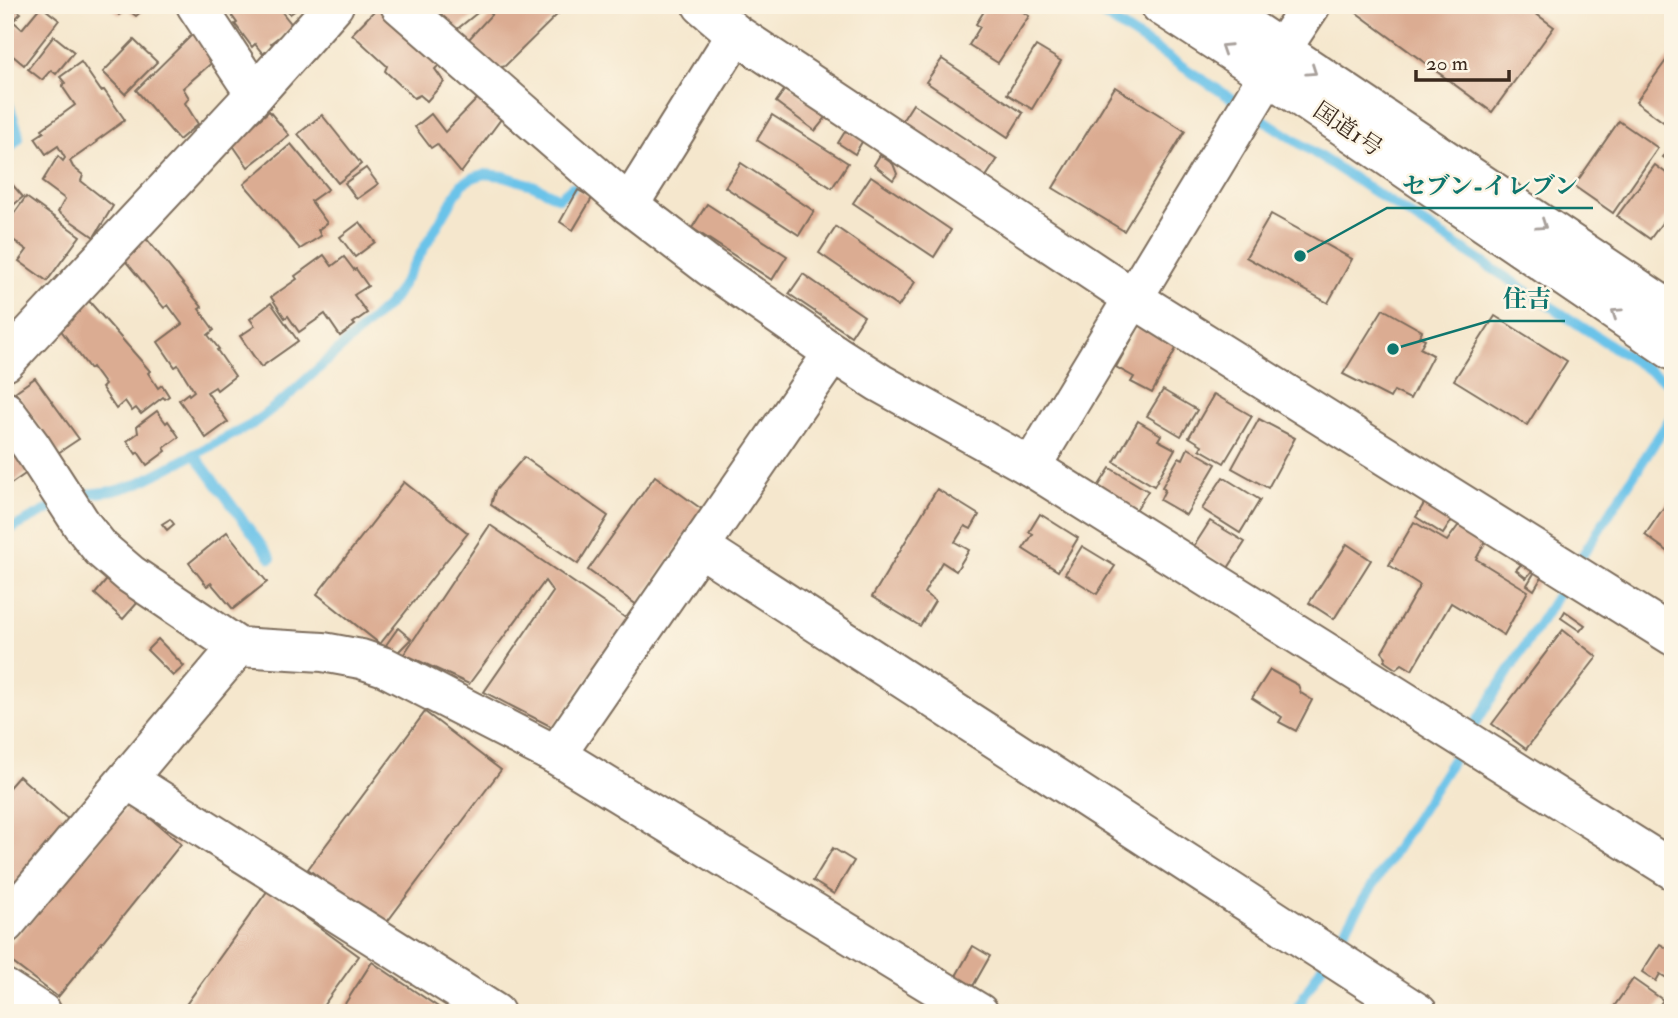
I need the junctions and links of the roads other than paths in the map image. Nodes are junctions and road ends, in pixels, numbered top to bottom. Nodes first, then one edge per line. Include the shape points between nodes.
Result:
1 (196, 5) edge
2 (334, 5) edge
3 (400, 5) edge
4 (702, 5) edge
5 (1160, 5) edge
6 (1215, 5) edge
7 (1311, 5) edge
8 (736, 34) junction
9 (1274, 62) junction
10 (255, 94) junction
11 (629, 205) junction
12 (1133, 298) junction
13 (1673, 312) edge
14 (1673, 351) edge
15 (832, 353) junction
16 (5, 362) edge
17 (5, 411) edge
18 (1031, 467) junction
19 (700, 547) junction
20 (1673, 636) edge
21 (238, 647) junction
22 (556, 755) junction
23 (128, 780) junction
24 (1673, 870) edge
25 (5, 924) edge
26 (5, 989) edge
27 (42, 1013) edge
28 (495, 1013) edge
29 (979, 1013) edge
30 (1418, 1013) edge

1 - 10 main road
2 - 10 main road
3 - 11 main road
4 - 8 main road
9 -> 5 main road, 国道1号
6 - 9 main road, 国道1号
7 - 9 main road
8 - 11 main road
8 - 12 main road
9 - 12 main road
9 -> 13 main road, 国道1号
14 -> 9 main road, 国道1号
10 - 16 main road
11 - 15 main road
12 - 18 main road
12 - 20 main road
15 - 18 main road
15 - 19 main road
17 - 21 main road via 101,549 130,575
18 - 24 main road
19 - 22 main road
19 - 30 main road
21 - 22 main road via 323,652 385,667
21 - 23 main road
22 - 29 main road
23 - 25 main road
23 - 28 main road
26 - 27 main road

